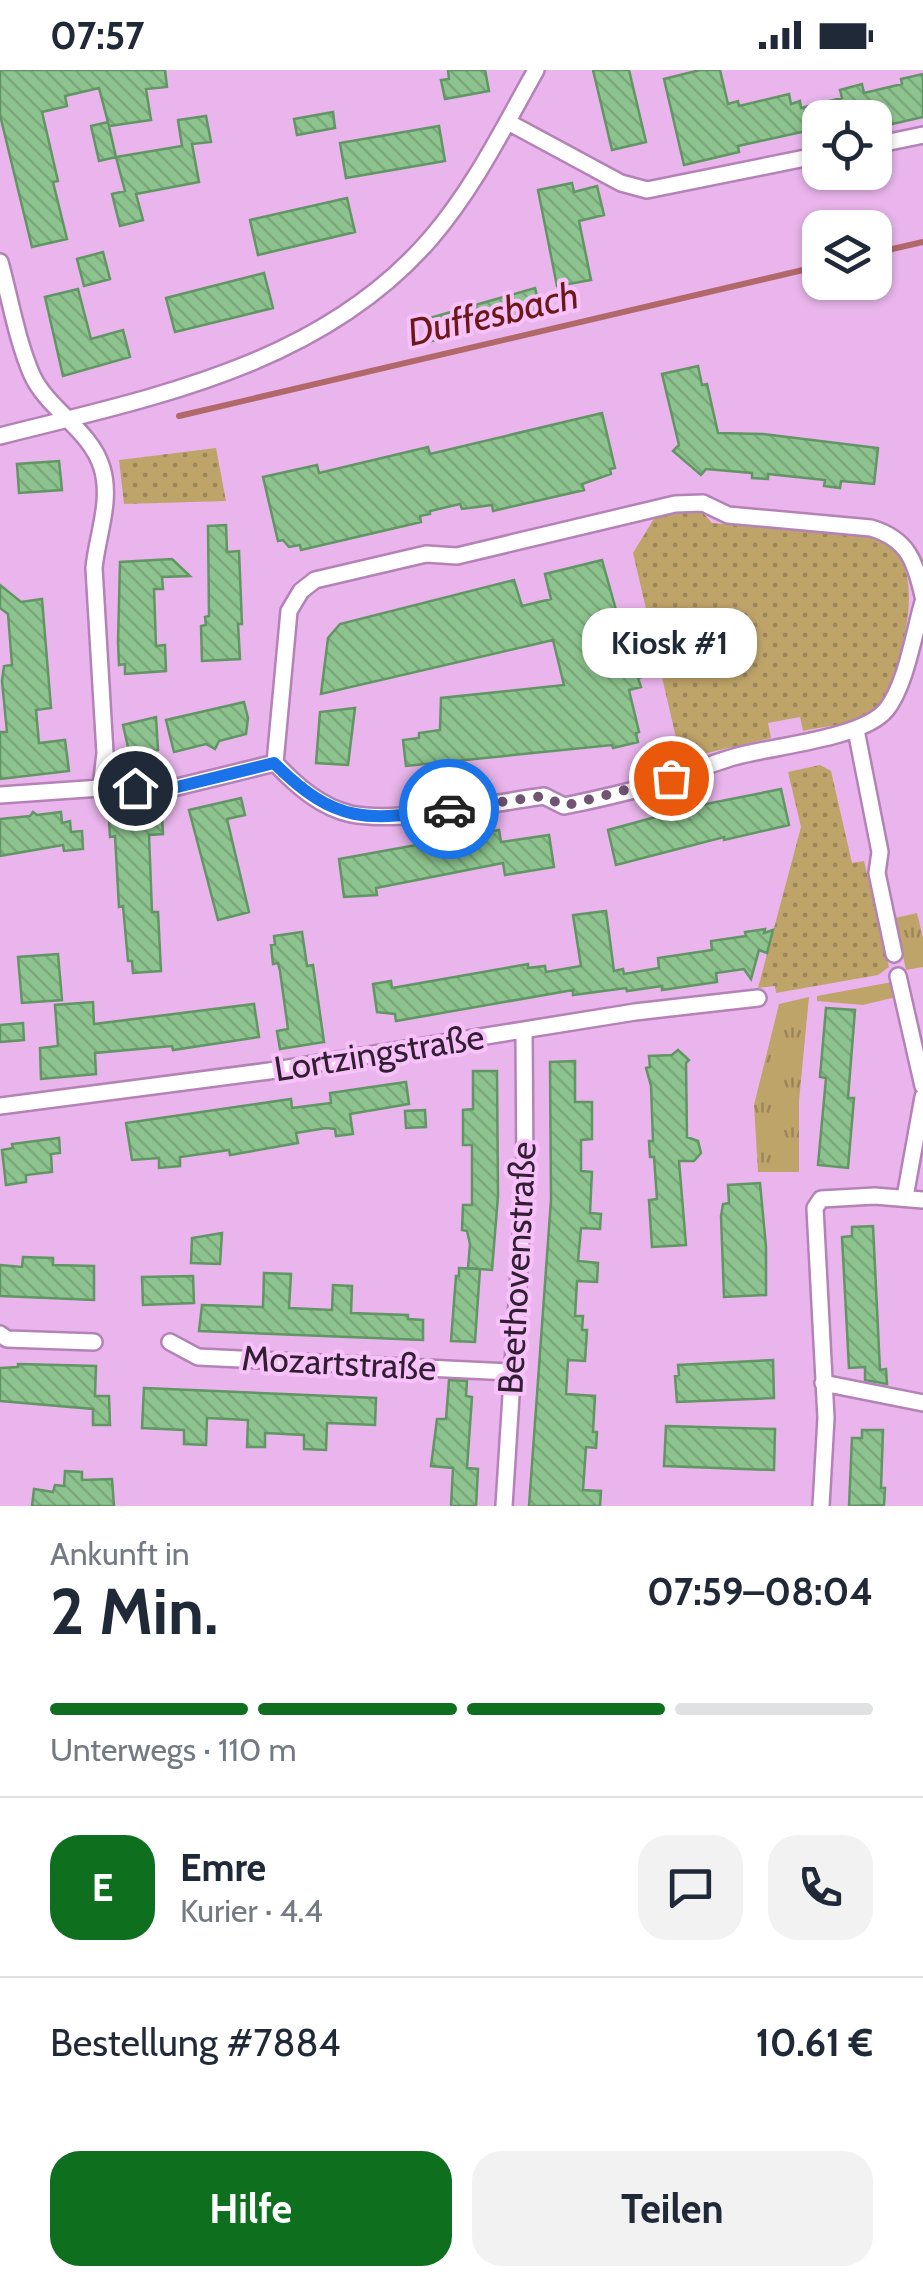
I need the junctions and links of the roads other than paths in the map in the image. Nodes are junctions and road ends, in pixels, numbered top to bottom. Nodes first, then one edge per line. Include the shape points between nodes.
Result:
1 (536, 70) edge
2 (508, 122) junction
3 (923, 135) edge
4 (892, 141) edge
5 (802, 160) edge
6 (0, 262) edge
7 (66, 418) junction
8 (0, 436) edge
9 (923, 599) edge
10 (856, 730) junction
11 (274, 763) junction
12 (100, 788) junction
13 (0, 795) edge
14 (894, 954) dead end
15 (898, 976) dead end
16 (758, 998) dead end
17 (524, 1030) junction
18 (923, 1086) edge
19 (923, 1098) edge
20 (0, 1106) edge
21 (905, 1197) junction
22 (923, 1200) edge
23 (0, 1334) edge
24 (94, 1342) dead end
25 (170, 1342) dead end
26 (512, 1372) junction
27 (823, 1384) junction
28 (923, 1402) edge
29 (504, 1506) edge
30 (821, 1506) edge

1 - 2 street
2 - 5 street via 620,183 647,190
2 - 7 street via 431,238 355,307 305,340 229,373
3 - 4 street
6 - 7 street via 32,375
7 - 8 street
7 - 12 street via 102,468 105,510 94,568
9 - 10 street via 897,692 875,721
9 - 11 street via 907,548 886,532 728,516 703,504 676,504 457,556 426,554 315,580 289,610
10 - 11 street via 564,806 544,796 385,818 348,814 304,793
10 - 14 street
11 - 12 street via 169,789
12 - 13 street
15 - 18 street
16 - 17 street, Lortzingstraße
17 - 20 street, Lortzingstraße
17 - 26 street, Beethovenstraße via 525,1176
19 - 21 street
21 - 22 street
21 - 27 street via 841,1197 814,1208
23 - 24 street
25 - 26 street, Mozartstraße via 198,1356
26 - 29 street, Beethovenstraße
27 - 28 street
27 - 30 street

